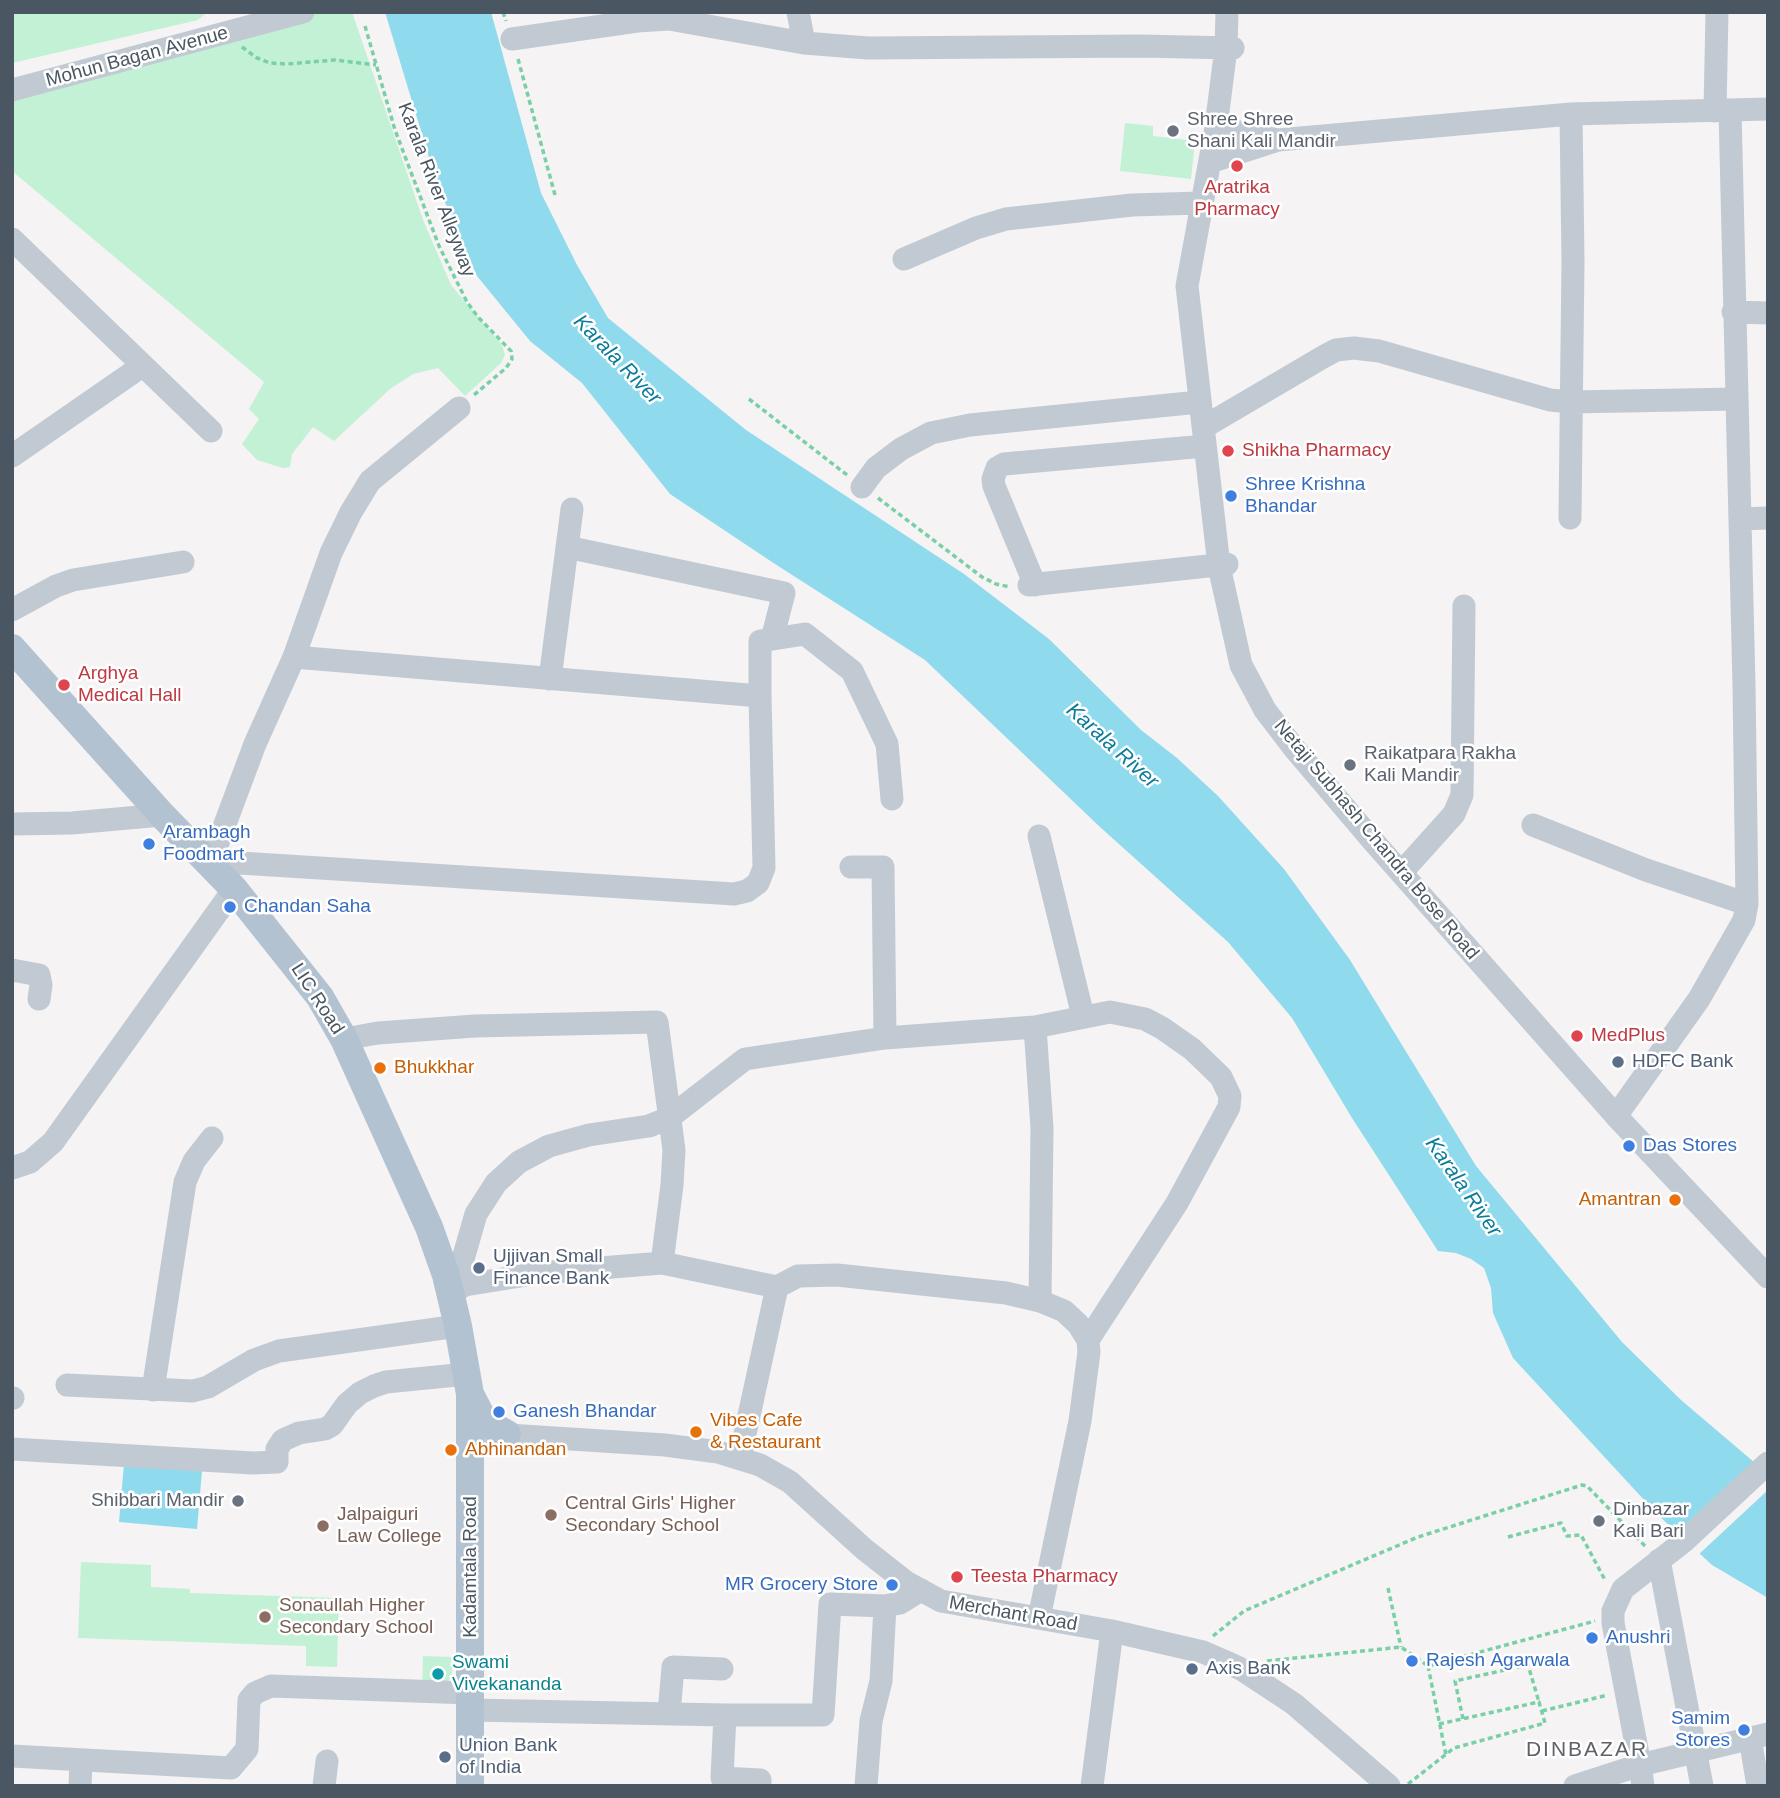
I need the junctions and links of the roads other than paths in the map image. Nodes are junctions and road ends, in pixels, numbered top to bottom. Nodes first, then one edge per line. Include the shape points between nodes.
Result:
1 (303, 12) edge
2 (798, 12) edge
3 (1227, 12) edge
4 (1234, 12) edge
5 (1717, 12) edge
6 (512, 39) road end
7 (804, 43) junction
8 (1230, 48) junction
9 (12, 90) edge
10 (1768, 109) edge
11 (1722, 111) junction
12 (1571, 114) junction
13 (1219, 127) junction
14 (1278, 140) junction
15 (1216, 160) junction
16 (1201, 203) junction
17 (12, 239) edge
18 (904, 259) dead end
19 (1733, 312) junction
20 (1768, 313) edge
21 (142, 366) junction
22 (1736, 399) junction
23 (1199, 402) junction
24 (1571, 402) junction
25 (459, 408) road end
26 (211, 431) dead end
27 (1207, 435) junction
28 (12, 456) edge
29 (862, 487) road end
30 (572, 509) dead end
31 (1570, 518) dead end
32 (1768, 518) edge
33 (1740, 519) junction
34 (567, 547) junction
35 (183, 562) dead end
36 (1223, 565) junction
37 (1464, 606) dead end
38 (12, 610) edge
39 (772, 639) junction
40 (12, 648) edge
41 (294, 657) junction
42 (550, 679) junction
43 (760, 696) junction
44 (892, 799) dead end
45 (162, 815) junction
46 (12, 824) edge
47 (1533, 825) dead end
48 (1039, 836) dead end
49 (851, 867) dead end
50 (214, 869) junction
51 (1405, 869) junction
52 (234, 889) junction
53 (1747, 904) junction
54 (12, 970) edge
55 (39, 999) dead end
56 (1083, 1016) junction
57 (1035, 1027) junction
58 (885, 1038) junction
59 (344, 1039) junction
60 (1620, 1112) junction
61 (668, 1118) junction
62 (212, 1139) dead end
63 (12, 1168) edge
64 (1768, 1261) edge
65 (662, 1263) junction
66 (1768, 1277) edge
67 (778, 1286) junction
68 (458, 1289) junction
69 (1040, 1301) junction
70 (458, 1326) junction
71 (1088, 1340) junction
72 (469, 1384) junction
73 (67, 1385) dead end
74 (153, 1390) junction
75 (472, 1433) junction
76 (507, 1434) junction
77 (12, 1449) edge
78 (740, 1457) junction
79 (1768, 1463) edge
80 (1659, 1560) junction
81 (921, 1590) junction
82 (885, 1606) junction
83 (1039, 1618) junction
84 (1112, 1631) junction
85 (722, 1669) dead end
86 (471, 1702) junction
87 (669, 1714) junction
88 (725, 1716) junction
89 (1759, 1736) edge
90 (1696, 1751) junction
91 (12, 1756) edge
92 (81, 1761) junction
93 (327, 1761) dead end
94 (1642, 1775) edge
95 (80, 1786) edge
96 (324, 1786) edge
97 (470, 1786) edge
98 (760, 1786) edge
99 (866, 1786) edge
100 (1092, 1786) edge
101 (1389, 1786) edge
102 (1575, 1786) edge
103 (1702, 1786) edge
104 (1758, 1786) edge

1 - 9 street, Mohun Bagan Avenue
2 - 7 street
3 - 8 street, Netaji Subhash Chandra Bose Road
4 - 8 street, Netaji Subhash Chandra Bose Road
5 - 11 street
6 - 7 street via 668,19
7 - 8 street via 868,48
8 - 13 street, Netaji Subhash Chandra Bose Road
10 - 11 street
11 - 12 street
11 - 19 street
12 - 14 street
12 - 24 street
13 - 14 street
13 - 15 street, Netaji Subhash Chandra Bose Road
13 - 16 street, Netaji Subhash Chandra Bose Road
14 - 15 street
15 - 27 street, Netaji Subhash Chandra Bose Road via 1193,287
16 - 18 street via 1132,205 1006,219
16 - 23 street, Netaji Subhash Chandra Bose Road via 1187,286
17 - 21 street
19 - 20 street
19 - 22 street
21 - 26 street
21 - 28 street
22 - 24 street
22 - 33 street
23 - 27 street, Netaji Subhash Chandra Bose Road
23 - 29 street via 931,433 876,468
24 - 27 street via 1528,395 1379,351 1354,348 1323,357
24 - 31 street
25 - 41 street via 370,481 331,554
27 - 36 street, Netaji Subhash Chandra Bose Road
27 - 36 street via 1004,464 993,479 1032,585
30 - 34 street
32 - 33 street
33 - 53 street
34 - 39 street via 784,593
34 - 42 street
35 - 38 street via 73,580
36 - 51 street, Netaji Subhash Chandra Bose Road via 1241,665 1265,710
37 - 51 street via 1462,795 1454,814
39 - 43 street via 760,641
39 - 44 street via 805,634 852,671 887,744
40 - 45 main road, LIC Road
41 - 42 street
41 - 50 street via 255,744 216,848
42 - 43 street
43 - 50 street via 764,868 758,883 741,893 240,863
45 - 46 street
45 - 50 main road, LIC Road
47 - 53 street
48 - 56 street
49 - 58 street via 883,867
50 - 52 main road, LIC Road
51 - 60 street, Netaji Subhash Chandra Bose Road
52 - 59 main road, LIC Road via 320,997
52 - 63 street via 53,1142 30,1161
53 - 60 street via 1744,920 1699,999
54 - 55 street via 39,975
56 - 57 street
56 - 71 street via 1110,1012 1146,1019 1192,1049 1221,1077 1230,1096 1229,1107 1177,1203
57 - 58 street
57 - 69 street via 1042,1128
58 - 61 street via 745,1059
59 - 61 street via 475,1026 657,1022
59 - 68 main road, LIC Road
60 - 64 street, Netaji Subhash Chandra Bose Road
60 - 66 street, Netaji Subhash Chandra Bose Road
61 - 65 street via 674,1161
61 - 68 street via 549,1146 519,1162 475,1214
62 - 74 street via 194,1161 186,1182
65 - 67 street
65 - 68 street via 539,1272
67 - 69 street via 798,1276 837,1275 1006,1293
67 - 78 street
68 - 70 main road, LIC Road
69 - 71 street via 1064,1311
70 - 72 main road, LIC Road
70 - 74 street via 279,1351 208,1387
71 - 83 street via 1080,1421
72 - 75 main road, LIC Road
72 - 76 main road via 484,1421
72 - 77 street via 386,1382 374,1386 347,1404 332,1425 283,1440 276,1462
73 - 74 street
75 - 76 street, Merchant Road
75 - 86 main road, Kadamtala Road
76 - 78 street, Merchant Road via 665,1445
78 - 81 street, Merchant Road via 790,1482 864,1549
79 - 80 street
80 - 90 street
80 - 94 street via 1623,1589 1615,1608
81 - 82 street
81 - 83 street, Merchant Road via 953,1605
82 - 88 street via 830,1604 823,1715
82 - 99 street via 881,1681 871,1721
83 - 84 street, Merchant Road
84 - 100 street
84 - 101 street, Merchant Road via 1203,1652 1241,1669 1294,1704
85 - 87 street via 673,1667
86 - 87 street
86 - 92 street via 271,1686 249,1700 247,1749 231,1768
86 - 97 main road, Kadamtala Road
87 - 88 street
88 - 98 street via 722,1778 760,1780
89 - 90 street
89 - 104 street
90 - 94 street
90 - 103 street
91 - 92 street
92 - 95 street
93 - 96 street
94 - 102 street

